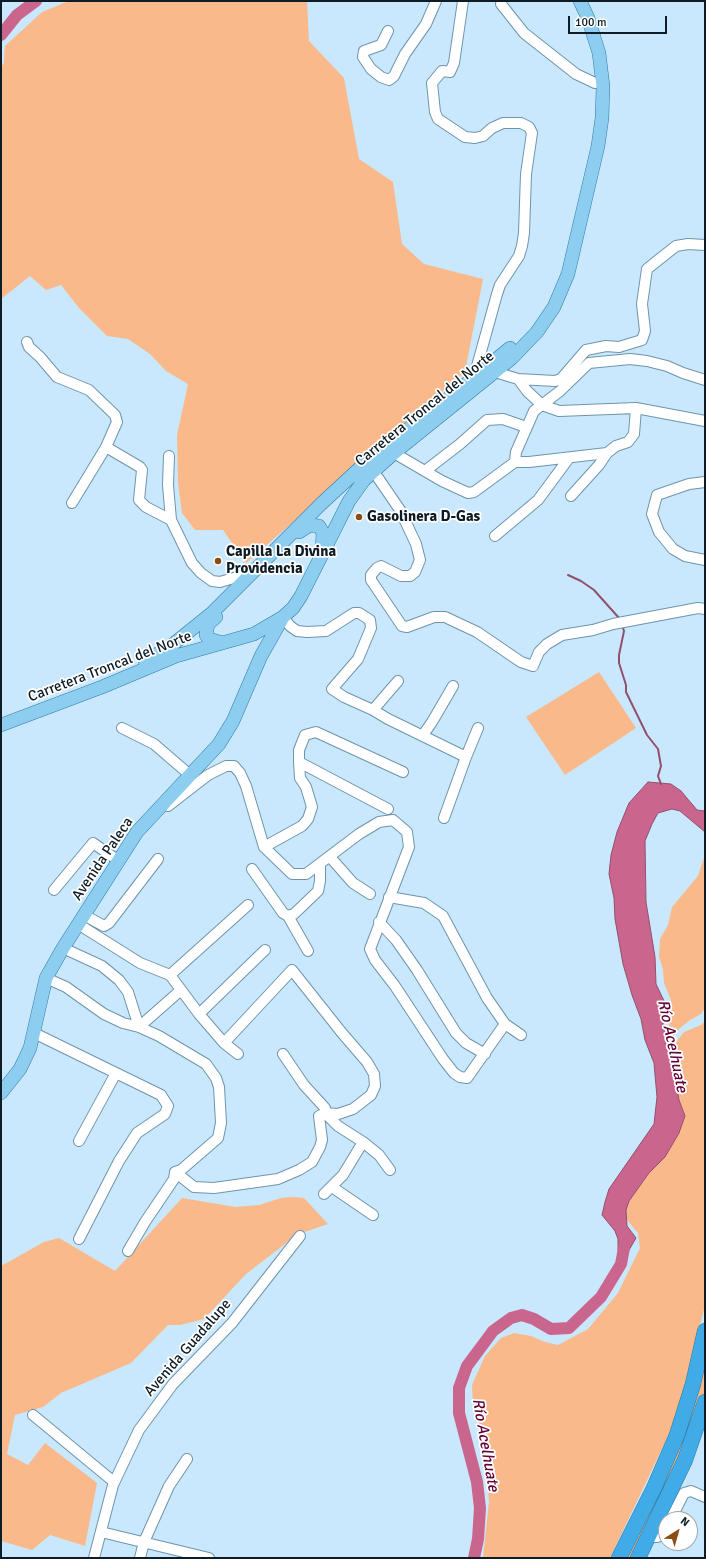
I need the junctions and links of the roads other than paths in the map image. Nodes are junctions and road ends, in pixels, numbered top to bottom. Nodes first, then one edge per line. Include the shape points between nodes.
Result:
1 (436, 1) edge
2 (463, 1) edge
3 (570, 1) edge
4 (580, 1) edge
5 (501, 4) dead end
6 (388, 31) dead end
7 (595, 83) junction
8 (705, 245) edge
9 (27, 342) dead end
10 (495, 372) junction
11 (474, 377) junction
12 (518, 379) junction
13 (705, 380) edge
14 (542, 405) junction
15 (636, 408) junction
16 (705, 421) edge
17 (526, 428) junction
18 (106, 447) junction
19 (394, 453) junction
20 (607, 453) junction
21 (169, 456) dead end
22 (569, 458) junction
23 (515, 462) junction
24 (425, 471) junction
25 (374, 472) junction
26 (705, 482) edge
27 (571, 496) dead end
28 (72, 503) dead end
29 (171, 520) junction
30 (495, 536) dead end
31 (282, 544) junction
32 (271, 556) junction
33 (320, 558) junction
34 (705, 560) edge
35 (255, 572) junction
36 (705, 609) edge
37 (283, 617) junction
38 (254, 634) junction
39 (224, 642) junction
40 (260, 660) junction
41 (398, 681) dead end
42 (453, 686) dead end
43 (373, 710) junction
44 (1, 717) edge
45 (1, 725) edge
46 (122, 728) dead end
47 (478, 728) dead end
48 (422, 735) junction
49 (466, 757) junction
50 (298, 762) junction
51 (403, 772) dead end
52 (190, 774) junction
53 (388, 809) dead end
54 (444, 818) dead end
55 (137, 832) junction
56 (264, 847) junction
57 (330, 857) junction
58 (158, 859) dead end
59 (119, 861) junction
60 (320, 866) junction
61 (252, 869) dead end
62 (54, 890) dead end
63 (370, 894) dead end
64 (389, 896) junction
65 (248, 905) dead end
66 (288, 916) junction
67 (81, 919) junction
68 (379, 922) junction
69 (62, 948) junction
70 (265, 950) dead end
71 (308, 951) dead end
72 (170, 975) junction
73 (46, 978) junction
74 (181, 990) junction
75 (199, 1014) junction
76 (505, 1024) junction
77 (140, 1027) junction
78 (34, 1033) junction
79 (521, 1035) dead end
80 (224, 1042) junction
81 (238, 1054) dead end
82 (283, 1054) dead end
83 (485, 1054) junction
84 (116, 1073) junction
85 (3, 1086) edge
86 (325, 1113) junction
87 (79, 1141) dead end
88 (363, 1142) junction
89 (390, 1170) dead end
90 (175, 1172) junction
91 (332, 1187) junction
92 (324, 1194) dead end
93 (372, 1215) dead end
94 (300, 1236) dead end
95 (79, 1239) dead end
96 (128, 1251) dead end
97 (704, 1338) edge
98 (701, 1364) edge
99 (705, 1402) edge
100 (33, 1415) dead end
101 (187, 1459) dead end
102 (114, 1482) junction
103 (705, 1497) edge
104 (675, 1511) edge
105 (101, 1532) junction
106 (648, 1537) junction
107 (658, 1537) edge
108 (144, 1542) junction
109 (94, 1558) edge
110 (140, 1558) edge
111 (209, 1558) edge
112 (619, 1558) edge
113 (638, 1558) edge

1 - 6 street via 426,24 389,80 371,69 363,57 364,50 381,45
2 - 11 street via 454,63 450,72 442,71 432,83 438,119 465,137 483,136 492,128 504,123 521,122 529,127 532,133 526,174 522,246 519,256 500,285
3 - 7 main road, Carretera Troncal del Norte via 587,40
4 - 10 main road, Carretera Troncal del Norte via 592,31 601,69 603,100 598,146 564,287 537,332
5 - 7 street via 524,33 576,74
7 - 11 main road, Carretera Troncal del Norte via 595,119 589,154 566,252 555,286 543,310 522,336
8 - 12 street via 676,246 646,269 642,304 645,331 642,340 619,348 606,346 586,350 561,378 555,381
9 - 18 street via 57,377 89,390 115,415 117,422
10 - 12 street
10 - 19 main road, Carretera Troncal del Norte
11 - 31 main road, Carretera Troncal del Norte via 374,455
12 - 14 street
13 - 14 street via 647,361 589,363
14 - 15 street via 559,410
14 - 17 street via 534,410
15 - 16 street
15 - 20 street via 634,434 628,442 616,446
17 - 23 street via 516,452
17 - 24 street via 503,419 487,420
18 - 28 street
18 - 29 street via 140,467 142,470 139,500 146,508
19 - 24 street
19 - 25 main road, Carretera Troncal del Norte
20 - 22 street
20 - 27 street
21 - 29 street
22 - 23 street
22 - 30 street via 538,500
23 - 24 street via 474,492 464,491
25 - 33 main road, Carretera Troncal del Norte via 364,480 349,501
25 - 36 street via 400,510 416,544 420,560 415,572 410,576 401,576 382,566 371,575 371,580 402,626 407,628 434,617 445,617 472,629 521,662 532,666 546,644 562,635 698,608
26 - 34 street via 657,495 652,514 659,532 673,549 685,556
29 - 35 street via 192,563 212,581 220,582
31 - 32 main road, Carretera Troncal del Norte
31 - 33 main road via 316,524 323,532
32 - 35 main road, Carretera Troncal del Norte
32 - 39 main road via 248,584 208,624 206,632 209,639
33 - 37 main road, Carretera Troncal del Norte via 298,602
35 - 44 main road, Carretera Troncal del Norte via 195,628 150,659 106,679
37 - 38 main road, Carretera Troncal del Norte
37 - 40 main road, Avenida Paleca
37 - 43 street via 297,631 307,632 326,631 354,613 359,613 370,620 371,628 358,659 332,689
38 - 39 main road, Carretera Troncal del Norte
38 - 40 main road via 263,642
39 - 45 main road, Carretera Troncal del Norte via 176,656
40 - 52 main road, Avenida Paleca via 233,720 219,744
41 - 43 street
42 - 48 street
43 - 48 street
46 - 52 street via 154,744
47 - 49 street
48 - 49 street
49 - 54 street
50 - 51 street via 299,750 305,735 316,732
50 - 53 street
50 - 56 street via 300,778 306,787 312,807 308,819 302,826
52 - 55 main road, Avenida Paleca
55 - 56 street via 208,774 226,766 234,766 246,786
55 - 59 main road, Avenida Paleca
56 - 60 street via 292,874 306,874
57 - 60 street
57 - 63 street via 353,883
57 - 64 street via 379,822 394,820 407,832 409,847
58 - 67 street via 109,923 104,926
59 - 62 street via 93,843
59 - 67 main road, Avenida Paleca
60 - 66 street via 318,891 294,914
61 - 66 street via 283,913
64 - 68 street
64 - 76 street via 424,903 443,916 487,998
65 - 72 street
66 - 71 street
67 - 69 main road, Avenida Paleca
67 - 72 street via 140,963
68 - 83 street via 396,940 456,1033 466,1043
68 - 83 street via 370,949 375,960 454,1073 467,1078
69 - 73 main road, Avenida Paleca
69 - 77 street via 102,966 119,980 128,992
70 - 75 street
72 - 74 street
73 - 77 street via 66,987 104,1014 123,1023
73 - 78 main road, Avenida Paleca
74 - 75 street
74 - 77 street
75 - 80 street
76 - 79 street
76 - 83 street
77 - 90 street via 206,1064 219,1087 221,1123 218,1138 181,1170
78 - 84 street
78 - 85 main road, Avenida Paleca via 20,1069
80 - 81 street
80 - 86 street via 290,971 295,972 374,1074 375,1086 365,1102 343,1112
82 - 86 street via 304,1085 325,1108
84 - 87 street
84 - 95 street via 161,1095 166,1100 168,1110 137,1133 119,1161
86 - 88 street via 338,1126
86 - 90 street via 319,1116 322,1140 312,1162 278,1179 214,1188 194,1187
88 - 89 street via 379,1155
88 - 91 street via 344,1175
90 - 96 street via 174,1179
91 - 92 street
91 - 93 street
94 - 102 street, Avenida Guadalupe via 232,1323 172,1384 139,1430
97 - 98 highway
98 - 112 highway via 667,1460
99 - 106 highway via 685,1460
100 - 102 street
101 - 108 street via 169,1486
102 - 105 street, Avenida Guadalupe
103 - 104 street via 691,1491 684,1494
105 - 108 street
105 - 109 street, Avenida Guadalupe
106 - 107 street
106 - 113 highway
108 - 110 street
108 - 111 street

